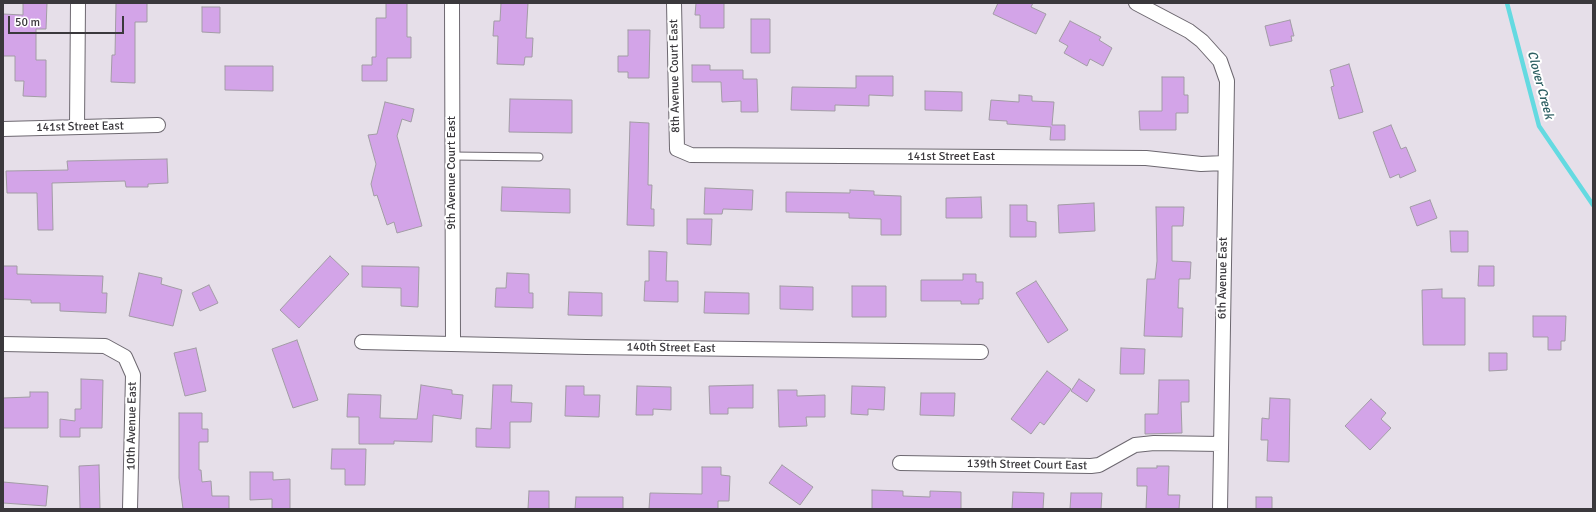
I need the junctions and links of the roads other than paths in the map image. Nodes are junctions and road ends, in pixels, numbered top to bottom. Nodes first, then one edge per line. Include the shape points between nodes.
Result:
1 (78, 3) edge
2 (452, 3) edge
3 (674, 3) edge
4 (1136, 3) edge
5 (158, 125) dead end
6 (77, 127) junction
7 (3, 129) edge
8 (677, 149) joint
9 (452, 156) junction
10 (539, 157) dead end
11 (1225, 163) junction
12 (362, 342) dead end
13 (453, 343) junction
14 (3, 344) edge
15 (981, 352) dead end
16 (1221, 444) junction
17 (900, 463) dead end
18 (130, 509) edge
19 (1220, 509) edge

1 - 6 street
2 - 9 street, 9th Avenue Court East
3 - 8 street, 8th Avenue Court East
4 - 11 street, 6th Avenue East via 1189,31 1220,61 1227,81
5 - 6 street, 141st Street East
6 - 7 street, 141st Street East
8 - 11 street, 141st Street East via 696,156 1146,158 1201,164
9 - 10 lane
9 - 13 street, 9th Avenue Court East
11 - 16 street, 6th Avenue East
12 - 13 street, 140th Street East
13 - 15 street, 140th Street East
14 - 18 street, 10th Avenue East via 88,344 105,346 125,357 133,375
16 - 17 street, 139th Street Court East via 1134,445 1099,465 1090,466
16 - 19 street, 6th Avenue East

